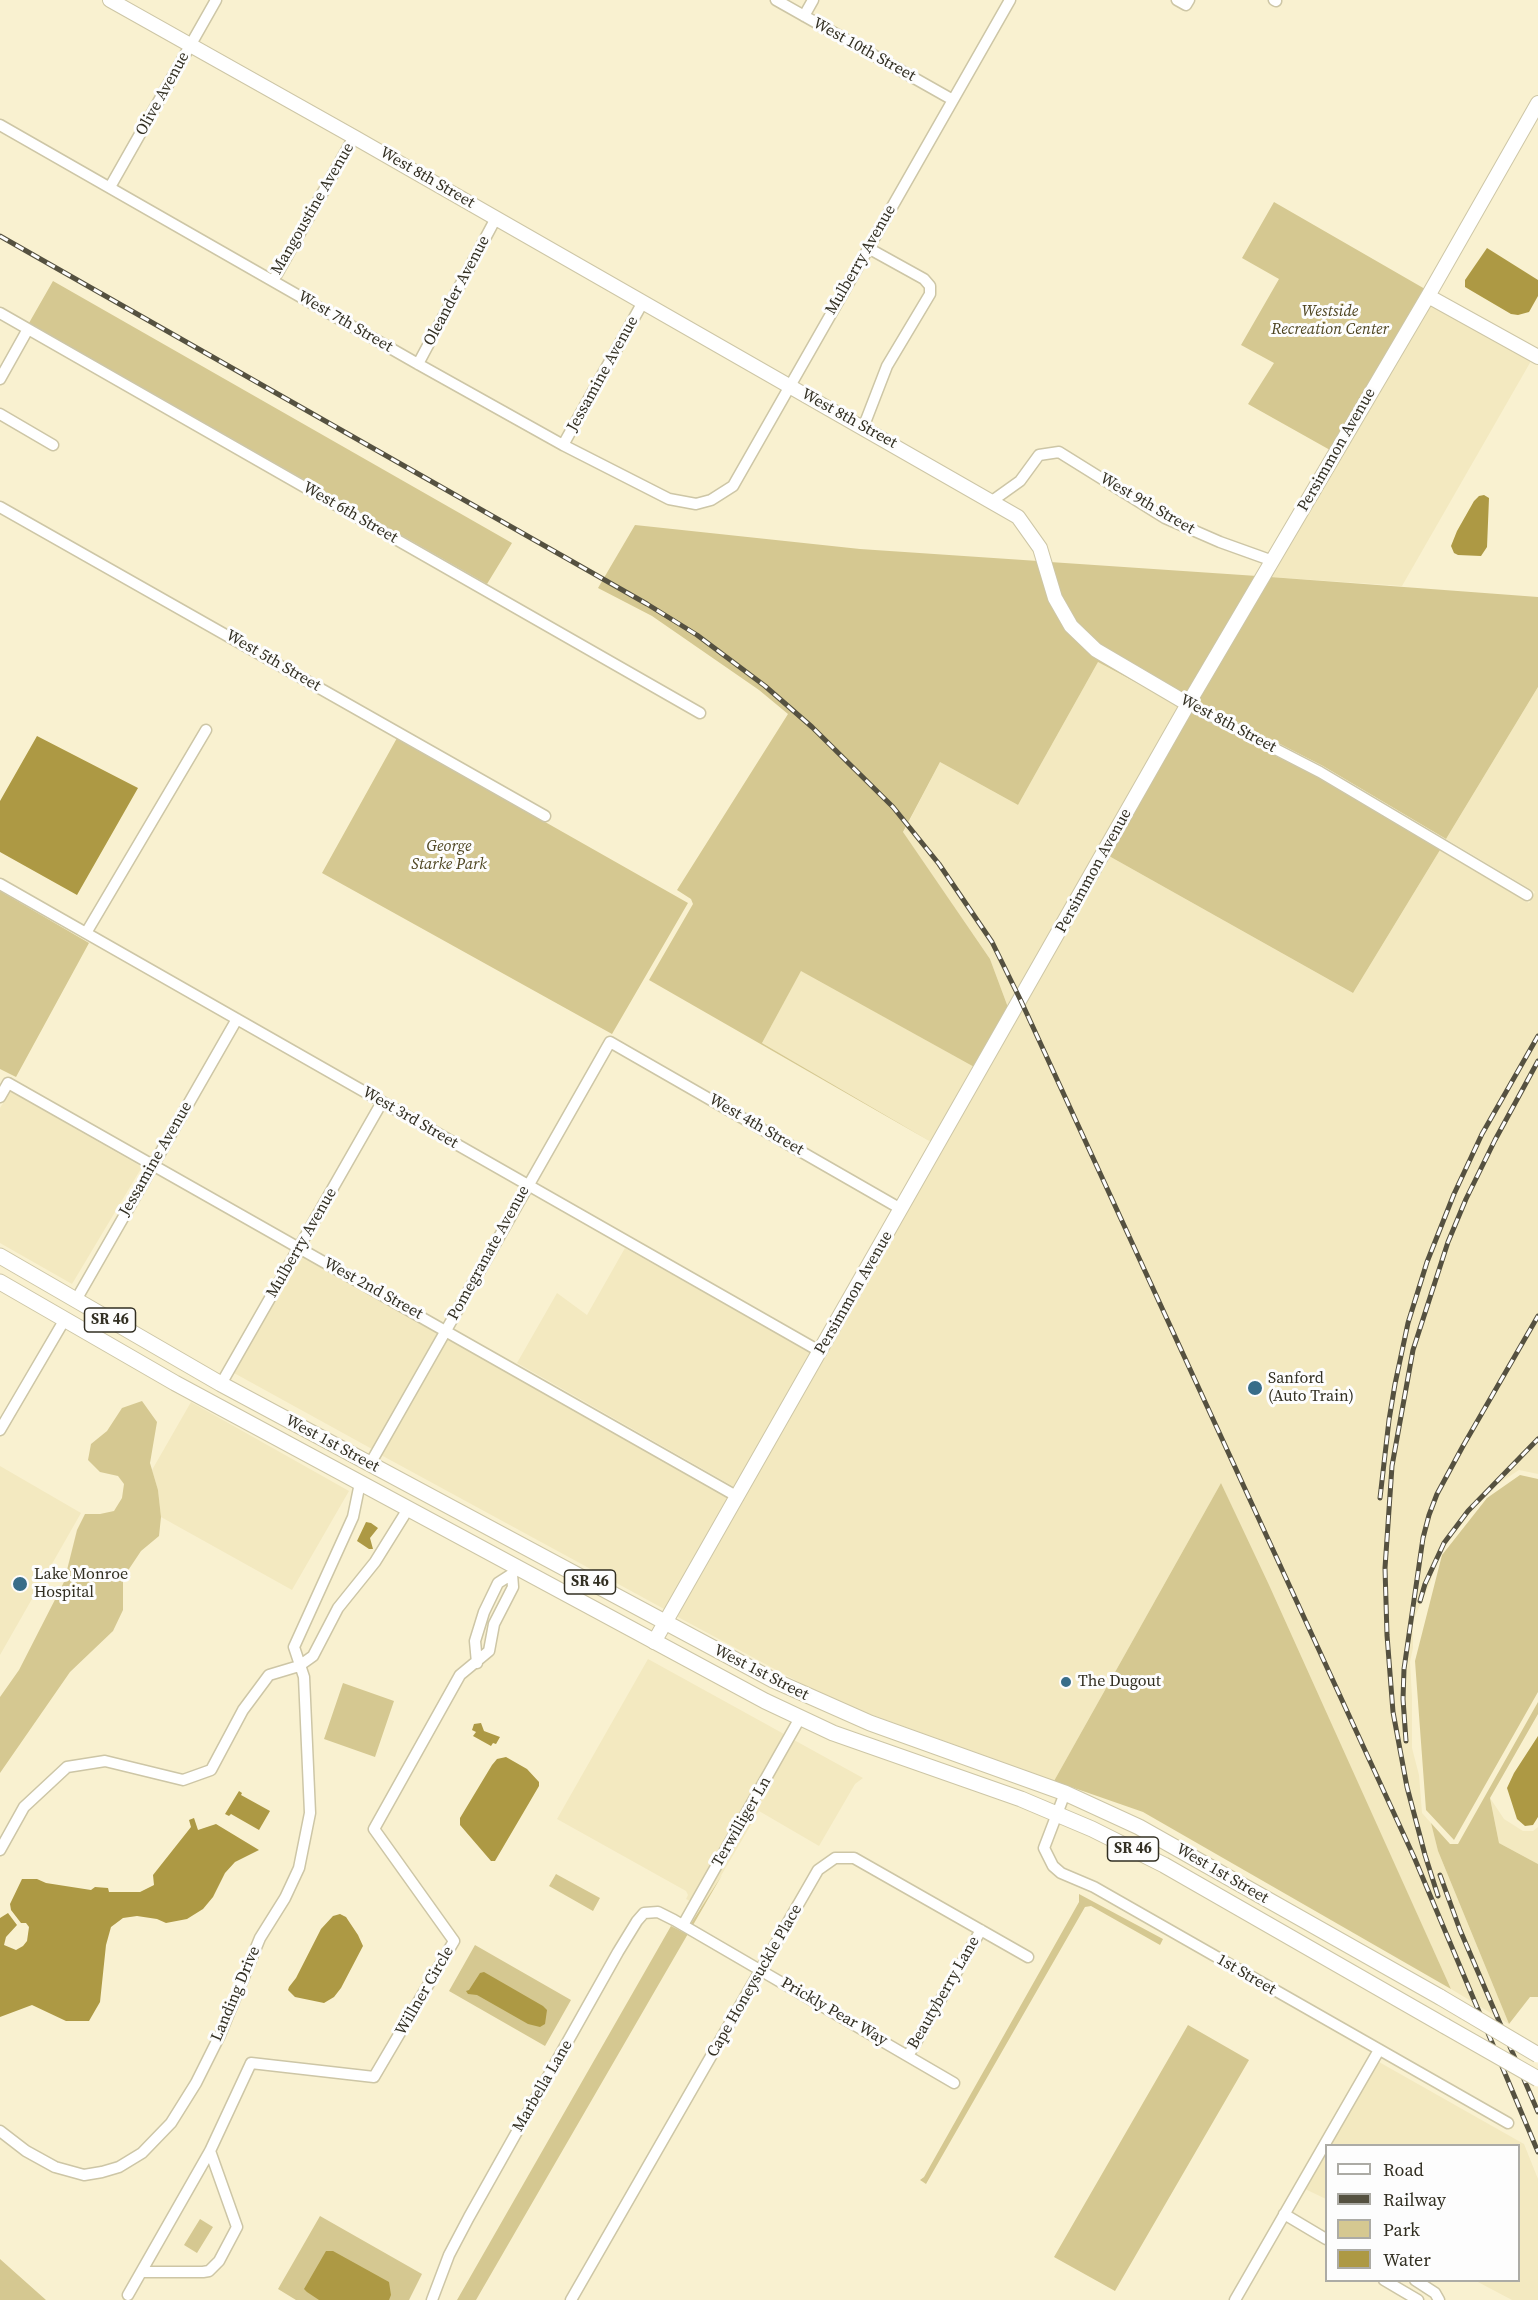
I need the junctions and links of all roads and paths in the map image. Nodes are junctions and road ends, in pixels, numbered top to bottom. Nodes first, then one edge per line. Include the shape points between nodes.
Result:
1 (110, 0) edge
2 (216, 0) edge
3 (776, 0) edge
4 (813, 0) edge
5 (1010, 0) edge
6 (804, 16) junction
7 (190, 45) junction
8 (953, 100) junction
9 (1538, 103) edge
10 (0, 125) edge
11 (354, 137) junction
12 (110, 187) junction
13 (496, 218) junction
14 (868, 248) junction
15 (273, 281) junction
16 (1428, 296) junction
17 (643, 302) junction
18 (0, 313) edge
19 (28, 329) junction
20 (1538, 357) edge
21 (418, 364) junction
22 (0, 379) edge
23 (789, 386) junction
24 (0, 414) edge
25 (863, 428) junction
26 (53, 445) dead end
27 (563, 445) junction
28 (992, 501) junction
29 (696, 504) joint
30 (0, 507) edge
31 (1273, 561) junction
32 (1188, 704) junction
33 (700, 713) dead end
34 (206, 730) dead end
35 (546, 816) dead end
36 (0, 884) edge
37 (1527, 895) dead end
38 (86, 933) junction
39 (237, 1019) junction
40 (610, 1042) joint
41 (0, 1097) edge
42 (382, 1102) junction
43 (153, 1165) junction
44 (527, 1185) junction
45 (902, 1209) junction
46 (299, 1248) junction
47 (0, 1256) edge
48 (0, 1282) edge
49 (17, 1291) junction
50 (76, 1300) junction
51 (65, 1319) junction
52 (446, 1329) junction
53 (147, 1342) junction
54 (821, 1352) junction
55 (221, 1384) junction
56 (0, 1430) edge
57 (312, 1457) junction
58 (370, 1464) junction
59 (360, 1483) junction
60 (738, 1497) junction
61 (408, 1509) junction
62 (513, 1570) junction
63 (666, 1623) junction
64 (654, 1642) junction
65 (477, 1663) junction
66 (299, 1666) junction
67 (800, 1718) junction
68 (1065, 1793) junction
69 (1056, 1812) junction
70 (0, 1850) edge
71 (683, 1925) junction
72 (981, 1930) junction
73 (1028, 1957) dead end
74 (762, 1970) junction
75 (1379, 2050) junction
76 (1538, 2055) edge
77 (908, 2056) junction
78 (1538, 2079) edge
79 (954, 2083) dead end
80 (1508, 2123) dead end
81 (0, 2131) edge
82 (210, 2151) junction
83 (1284, 2214) junction
84 (1325, 2238) edge
85 (141, 2272) junction
86 (1387, 2282) edge
87 (1412, 2282) edge
88 (1416, 2282) edge
89 (1404, 2293) junction
90 (128, 2295) dead end
91 (432, 2300) edge
92 (571, 2300) edge
93 (1235, 2300) edge
94 (1418, 2300) edge
95 (1438, 2300) edge

1 - 7 street, West 8th Street
2 - 7 street, Olive Avenue
3 - 6 street, West 10th Street
4 - 6 street
5 - 8 street, Mulberry Avenue
6 - 8 street, West 10th Street
7 - 11 street, West 8th Street
7 - 12 street, Olive Avenue
8 - 14 street, Mulberry Avenue
9 - 16 street, Persimmon Avenue
10 - 12 street, West 7th Street
11 - 13 street, West 8th Street
11 - 15 street, Mangoustine Avenue
12 - 15 street, West 7th Street
13 - 17 street, West 8th Street
13 - 21 street, Oleander Avenue
14 - 23 street, Mulberry Avenue
14 - 25 street via 924,279 930,294 887,366
15 - 21 street, West 7th Street
16 - 20 street
16 - 31 street, Persimmon Avenue
17 - 23 street, West 8th Street
17 - 27 street, Jessamine Avenue
18 - 19 street, West 6th Street
19 - 22 street
19 - 33 street, West 6th Street
21 - 27 street, West 7th Street
23 - 25 street, West 8th Street
23 - 29 street, Mulberry Avenue via 733,486
24 - 26 street
25 - 28 street, West 8th Street
27 - 29 street, West 7th Street via 669,499
28 - 31 street, West 9th Street via 1020,481 1039,455 1059,452 1165,518
28 - 32 street, West 8th Street via 1018,517 1035,539 1055,598 1071,626 1096,650
30 - 35 street, West 5th Street
31 - 32 street, Persimmon Avenue
32 - 37 street, West 8th Street via 1320,771
32 - 45 street, Persimmon Avenue
34 - 38 street
36 - 38 street, West 3rd Street
38 - 39 street, West 3rd Street
39 - 42 street, West 3rd Street
39 - 43 street, Jessamine Avenue
40 - 44 street, Pomegranate Avenue
40 - 45 street, West 4th Street
41 - 43 street, West 2nd Street via 9,1083
42 - 44 street, West 3rd Street
42 - 46 street, Mulberry Avenue
43 - 46 street, West 2nd Street
43 - 50 street, Jessamine Avenue
44 - 52 street, Pomegranate Avenue
44 - 54 street, West 3rd Street
45 - 54 street, Persimmon Avenue
46 - 52 street, West 2nd Street
46 - 55 street, Mulberry Avenue
47 - 50 main road, West 1st Street / SR 46
48 - 49 main road, West 1st Street / SR 46
49 - 50 main road via 39,1294 58,1303
49 - 51 main road, West 1st Street / SR 46
50 - 53 main road, West 1st Street / SR 46
51 - 53 main road via 90,1318 126,1338
51 - 56 street
51 - 57 main road, West 1st Street / SR 46
52 - 58 street, Pomegranate Avenue
52 - 60 street, West 2nd Street
53 - 55 main road, West 1st Street / SR 46
54 - 60 street, Persimmon Avenue
55 - 58 main road, West 1st Street / SR 46
57 - 58 main road via 329,1457 352,1468
57 - 59 main road, West 1st Street / SR 46
58 - 63 main road, West 1st Street / SR 46
59 - 61 main road, West 1st Street / SR 46
59 - 66 street, Landing Drive via 353,1517 294,1647
60 - 63 street, Persimmon Avenue
61 - 62 main road, West 1st Street / SR 46
61 - 66 street via 375,1562 338,1608 314,1656
62 - 64 main road, West 1st Street / SR 46
62 - 65 street, Willner Circle via 513,1587 494,1624 489,1652
62 - 65 street via 498,1583 484,1612 475,1641
63 - 64 street, Persimmon Avenue
63 - 68 main road, West 1st Street / SR 46 via 839,1711
64 - 67 main road, West 1st Street / SR 46
65 - 82 street, Willner Circle via 460,1676 374,1829 454,1941 374,2077 251,2063
66 - 70 street via 269,1675 243,1710 211,1770 183,1780 105,1761 67,1767 24,1807
66 - 81 street, Landing Drive via 304,1677 310,1814 299,1868 260,1938 196,2083 171,2122 142,2153 119,2167 84,2175 55,2167
67 - 69 main road, West 1st Street / SR 46
67 - 71 street, Terwilliger Ln
68 - 69 street, 1st Street
68 - 76 main road, West 1st Street / SR 46, bridge via 1166,1841
69 - 75 street, 1st Street via 1044,1848 1061,1873 1094,1887
69 - 78 main road, West 1st Street / SR 46, bridge via 1129,1846
71 - 74 street, Prickly Pear Way
71 - 91 street, Marbella Lane via 653,1912 644,1913 637,1921 454,2245
72 - 73 street, Cape Honeysuckle Place
72 - 74 street, Cape Honeysuckle Place via 854,1858 835,1858 818,1870
72 - 77 street, Beautyberry Lane
74 - 77 street, Prickly Pear Way
74 - 92 street, Cape Honeysuckle Place
75 - 80 street, 1st Street
75 - 83 street
77 - 79 street, Prickly Pear Way
82 - 85 street, Willner Circle
82 - 85 street via 237,2227 219,2261 209,2271
83 - 84 street
83 - 93 street
85 - 90 street, Willner Circle
86 - 89 street
87 - 89 street
88 - 95 street via 1435,2293
89 - 94 street

